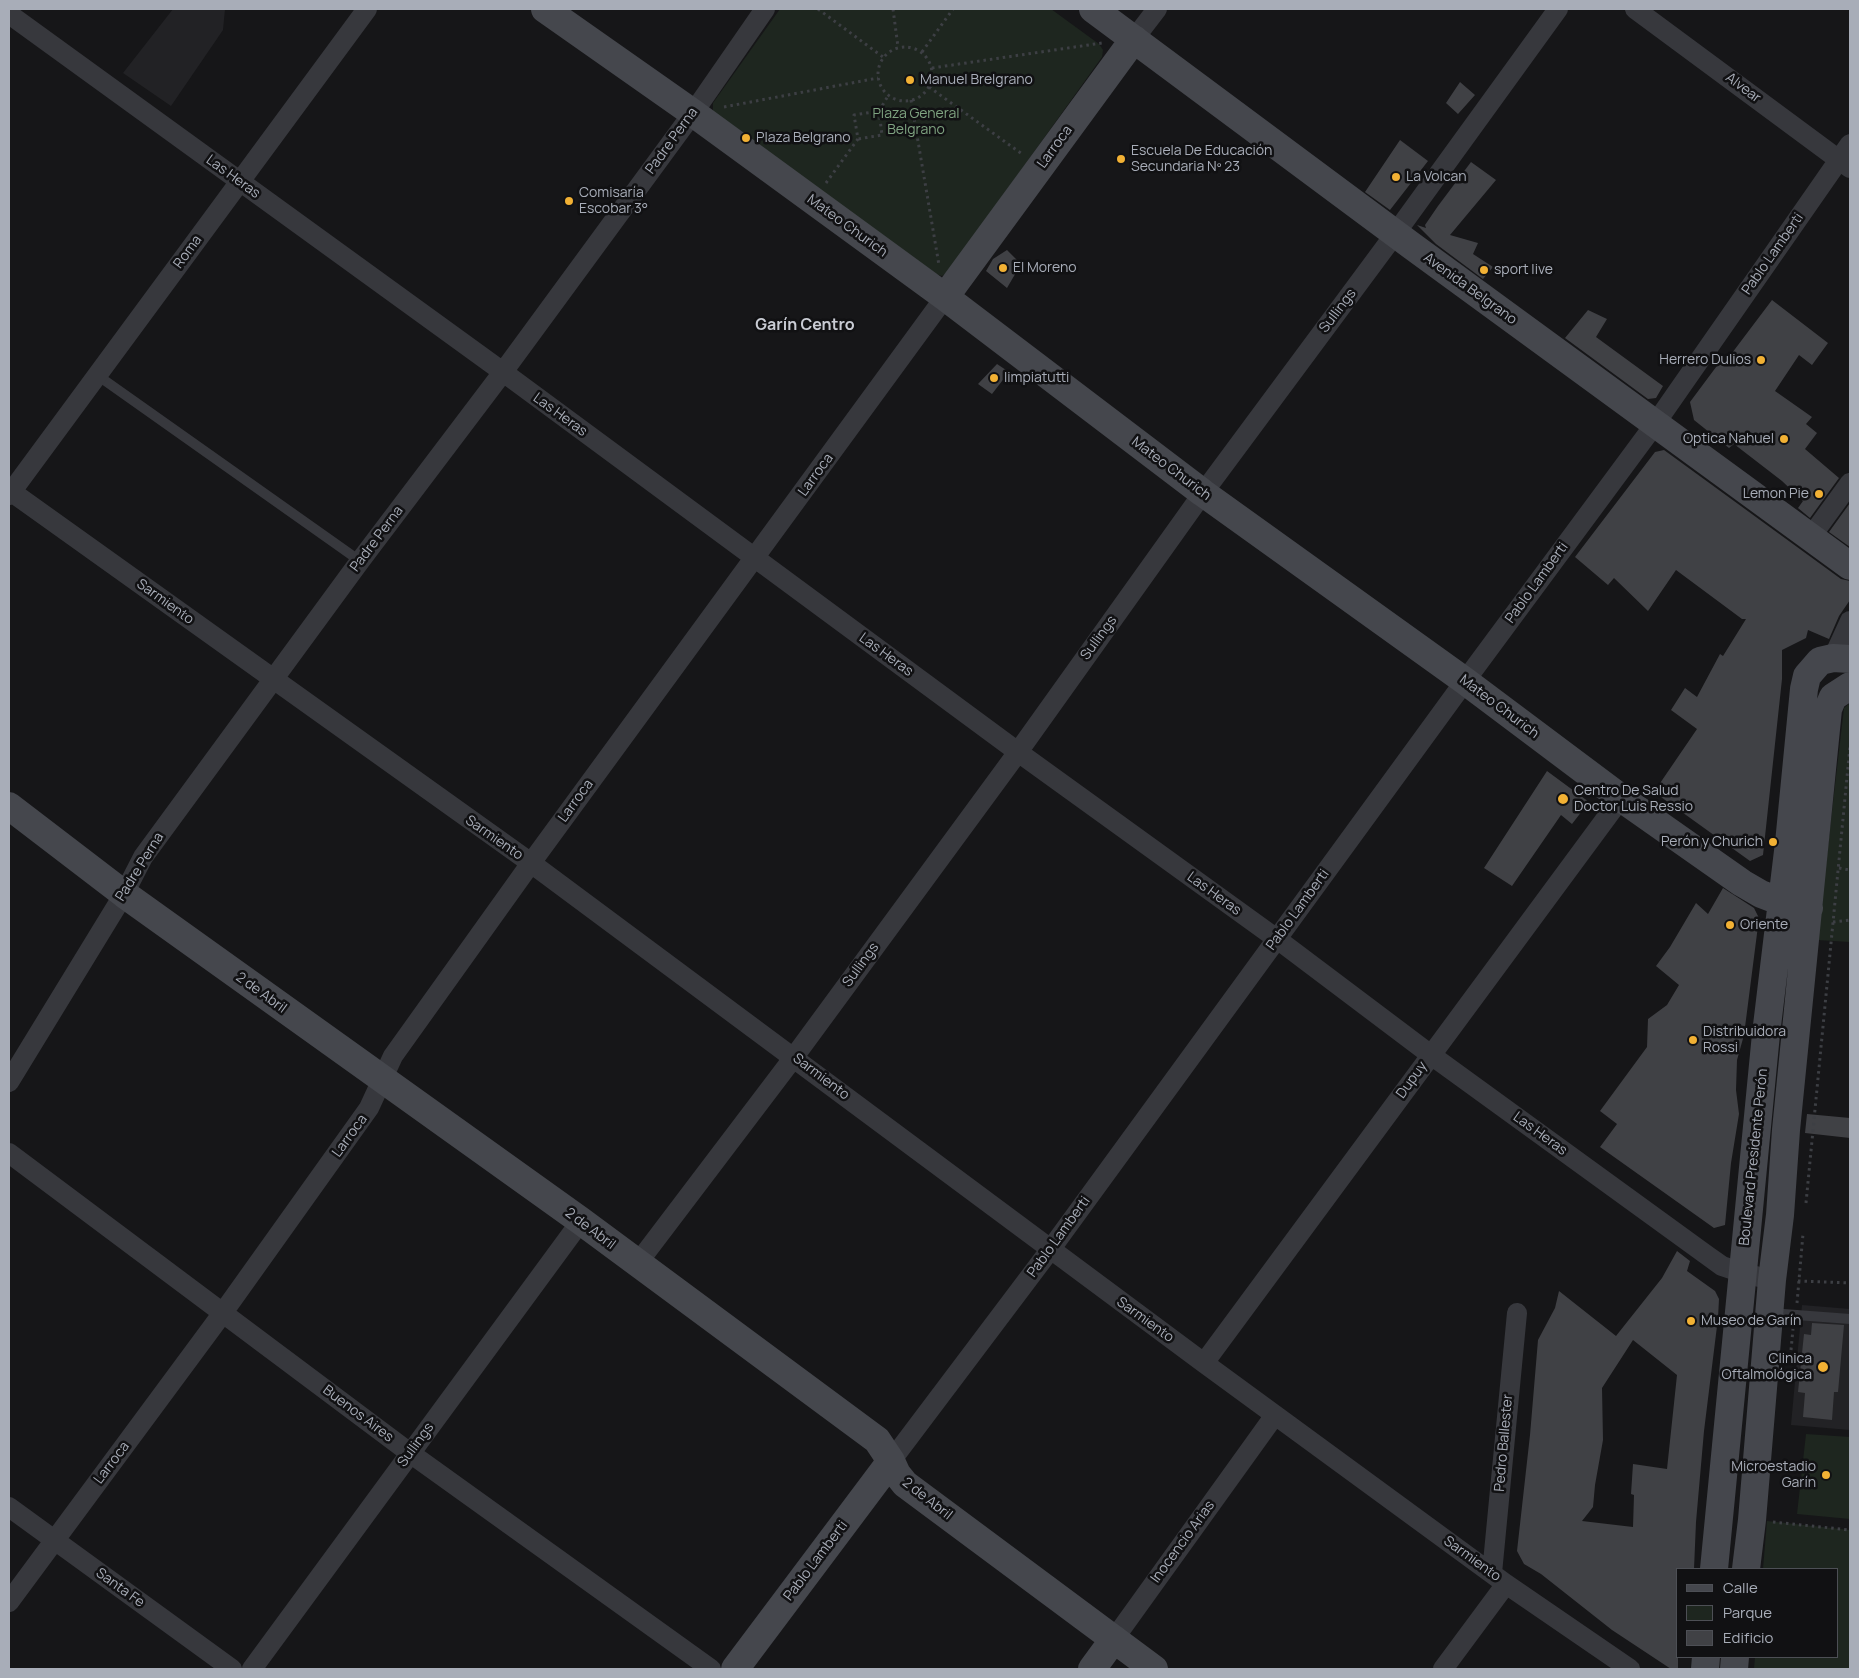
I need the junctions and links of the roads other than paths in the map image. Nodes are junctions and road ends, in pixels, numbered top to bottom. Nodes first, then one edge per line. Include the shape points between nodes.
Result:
1 (367, 9) edge
2 (545, 9) edge
3 (765, 9) edge
4 (1093, 9) edge
5 (1157, 9) edge
6 (1558, 9) edge
7 (1635, 9) edge
8 (9, 14) edge
9 (1134, 39) junction
10 (693, 113) junction
11 (1846, 157) edge
12 (240, 182) junction
13 (1396, 234) junction
14 (945, 297) junction
15 (503, 372) junction
16 (97, 375) junction
17 (1655, 424) junction
18 (1850, 483) edge
19 (10, 492) edge
20 (1203, 493) junction
21 (1810, 538) junction
22 (755, 558) junction
23 (360, 561) junction
24 (1850, 566) edge
25 (1850, 621) edge
26 (1841, 659) edge
27 (274, 680) junction
28 (1465, 681) junction
29 (1850, 686) edge
30 (1018, 752) junction
31 (1621, 798) junction
32 (9, 806) edge
33 (531, 864) junction
34 (124, 894) junction
35 (1782, 902) junction
36 (1809, 908) junction
37 (1276, 939) junction
38 (1431, 1055) junction
39 (794, 1057) junction
40 (383, 1080) junction
41 (9, 1082) edge
42 (9, 1153) edge
43 (581, 1221) junction
44 (1050, 1250) junction
45 (637, 1264) junction
46 (1743, 1273) junction
47 (1785, 1281) junction
48 (1516, 1313) dead end
49 (1769, 1313) junction
50 (222, 1314) junction
51 (1850, 1319) edge
52 (1204, 1363) junction
53 (1275, 1415) junction
54 (410, 1453) junction
55 (891, 1461) junction
56 (9, 1507) edge
57 (54, 1540) junction
58 (1714, 1568) edge
59 (1746, 1568) edge
60 (1499, 1578) junction
61 (9, 1602) edge
62 (1114, 1639) junction
63 (232, 1669) edge
64 (252, 1669) edge
65 (711, 1669) edge
66 (735, 1669) edge
67 (1092, 1669) edge
68 (1154, 1669) edge
69 (1442, 1669) edge
70 (1630, 1669) edge

1 - 12 street, Roma
2 - 10 street, Mateo Churich
3 - 10 street, Padre Perna
4 - 9 street, Avenida Belgrano
5 - 9 street, Larroca
6 - 13 street, Sullings
7 - 11 street, Alvear
8 - 12 street, Las Heras
9 - 13 street, Avenida Belgrano
9 - 14 street, Larroca
10 - 14 street, Mateo Churich
10 - 15 street, Padre Perna
11 - 17 street, Pablo Lamberti
12 - 15 street, Las Heras
12 - 16 street, Roma
13 - 17 street, Avenida Belgrano
13 - 20 street, Sullings
14 - 20 street, Mateo Churich
14 - 22 street, Larroca
15 - 22 street, Las Heras
15 - 23 street, Padre Perna
16 - 19 street, Roma
16 - 23 lane
17 - 21 street, Avenida Belgrano
17 - 28 street, Pablo Lamberti
18 - 21 street
19 - 27 street, Sarmiento
20 - 28 street, Mateo Churich
20 - 30 street, Sullings
21 - 24 street, Avenida Belgrano
22 - 30 street, Las Heras
22 - 33 street, Larroca
23 - 27 street, Padre Perna
25 - 26 street
26 - 35 street, Boulevard Presidente Perón via 1820,661 1807,676
27 - 33 street, Sarmiento
27 - 34 street, Padre Perna via 143,858
28 - 31 street, Mateo Churich
28 - 37 street, Pablo Lamberti
29 - 36 street, Boulevard Presidente Perón via 1833,697 1828,710
30 - 37 street, Las Heras
30 - 39 street, Sullings
31 - 35 street, Mateo Churich via 1742,883
31 - 38 street, Dupuy
32 - 34 street, 2 de Abril
33 - 39 street, Sarmiento
33 - 40 street, Larroca via 393,1056
34 - 40 street, 2 de Abril
34 - 41 street, Padre Perna
35 - 36 street, Mateo Churich
35 - 46 street, Boulevard Presidente Perón
36 - 47 street, Boulevard Presidente Perón via 1780,1215
37 - 38 street, Las Heras
37 - 44 street, Pablo Lamberti
38 - 46 street, Las Heras via 1722,1266
38 - 52 street, Dupuy
39 - 44 street, Sarmiento
39 - 45 street, Sullings
40 - 43 street, 2 de Abril
40 - 50 street, Larroca via 370,1108
42 - 50 street, Buenos Aires
43 - 45 street, 2 de Abril
43 - 54 street, Sullings
44 - 52 street, Sarmiento
44 - 55 street, Pablo Lamberti
45 - 55 street, 2 de Abril via 876,1440
46 - 47 street, Las Heras
46 - 58 street, Boulevard Presidente Perón
47 - 49 street, Boulevard Presidente Perón
48 - 60 street, Pedro Ballester
49 - 51 lane
49 - 59 street, Boulevard Presidente Perón
50 - 54 street, Buenos Aires
50 - 57 street, Larroca
52 - 53 street, Sarmiento
53 - 60 street, Sarmiento
53 - 62 street, Inocencio Arias
54 - 64 street, Sullings
54 - 65 street, Buenos Aires
55 - 62 street, 2 de Abril via 905,1484
55 - 66 street, Pablo Lamberti
56 - 57 street, Santa Fe
57 - 61 street, Larroca
57 - 63 street, Santa Fe
60 - 69 street
60 - 70 street, Sarmiento
62 - 67 street, Inocencio Arias
62 - 68 street, 2 de Abril

